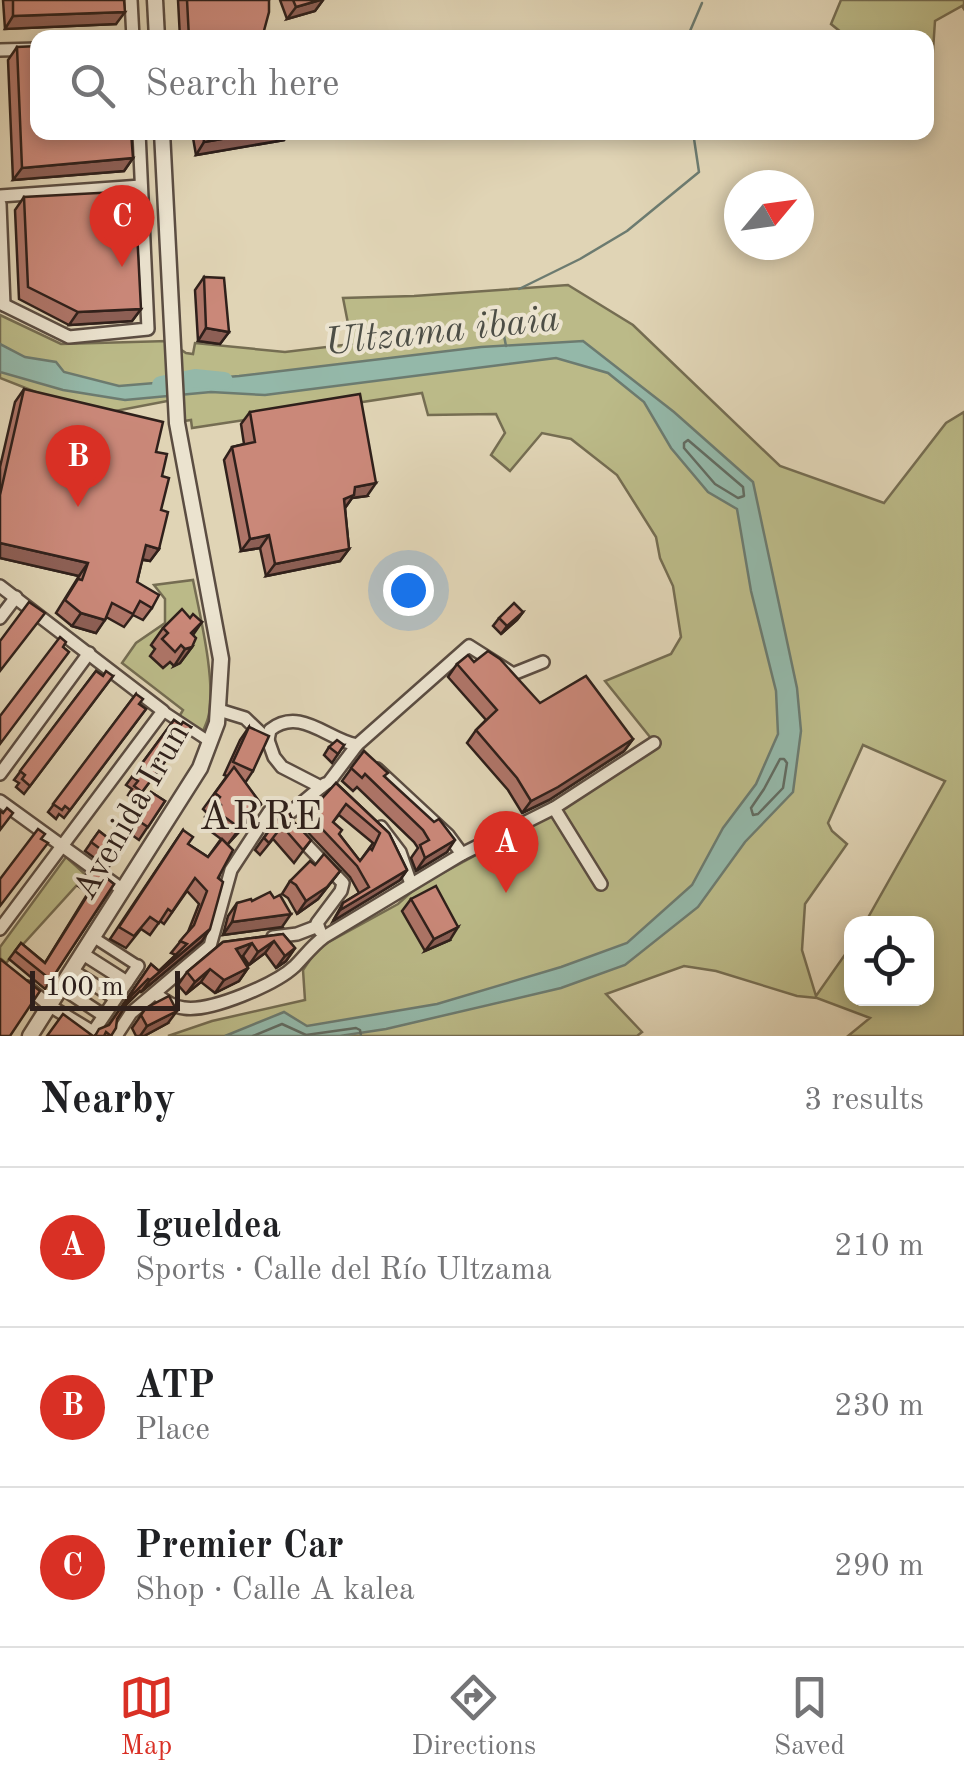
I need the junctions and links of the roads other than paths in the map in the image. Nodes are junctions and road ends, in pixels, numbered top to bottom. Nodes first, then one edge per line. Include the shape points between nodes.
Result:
1 (131, 0) edge
2 (155, 0) edge
3 (133, 30) edge
4 (157, 30) edge
5 (30, 49) edge
6 (0, 50) edge
7 (138, 140) edge
8 (162, 140) edge
9 (164, 172) junction
10 (141, 181) junction
11 (0, 200) edge
12 (142, 200) junction
13 (165, 200) junction
14 (2, 304) edge
15 (0, 586) edge
16 (16, 597) junction
17 (0, 618) edge
18 (89, 653) junction
19 (542, 662) dead end
20 (163, 710) junction
21 (219, 710) junction
22 (268, 740) junction
23 (210, 742) junction
24 (654, 743) dead end
25 (355, 747) junction
26 (0, 774) edge
27 (328, 785) junction
28 (0, 801) edge
29 (554, 808) junction
30 (291, 812) junction
31 (376, 822) edge
32 (62, 846) junction
33 (462, 854) junction
34 (412, 884) junction
35 (601, 884) dead end
36 (123, 890) junction
37 (0, 929) edge
38 (321, 932) junction
39 (93, 937) junction
40 (266, 938) edge
41 (84, 954) junction
42 (138, 966) joint
43 (73, 971) junction
44 (13, 976) edge
45 (127, 982) junction
46 (62, 988) junction
47 (156, 994) junction
48 (115, 998) junction
49 (50, 1006) junction
50 (103, 1015) junction
51 (30, 1036) edge
52 (116, 1036) edge

1 - 3 street
2 - 4 street
5 - 6 street
7 - 10 street
8 - 9 street, Avenida Irun
9 - 10 street
9 - 13 street, Avenida Irun
10 - 11 street
10 - 12 street
11 - 14 street
12 - 13 street
12 - 14 street via 148,329 69,337
13 - 21 street, Avenida Irun via 177,422 221,658
15 - 16 street
16 - 17 street
16 - 18 street
18 - 20 street
18 - 26 street
19 - 25 street via 513,674 469,646
20 - 23 street
20 - 32 street
21 - 22 street via 245,718
21 - 23 street, Avenida Irun
22 - 25 street via 277,724 304,722
22 - 27 street via 282,768
23 - 36 street, Avenida Irun
24 - 29 street
25 - 27 street
25 - 33 street
27 - 30 street
28 - 32 street
29 - 33 street
29 - 35 street
30 - 38 street via 291,828 344,883 317,923
30 - 47 street via 269,812 231,870 215,945
31 - 34 street via 400,852
32 - 36 street
32 - 37 street
33 - 34 street
34 - 38 street
36 - 39 street, Avenida Irun
38 - 40 street via 295,929
38 - 47 street via 294,967 243,996 185,1008
39 - 41 street, Avenida Irun
39 - 42 street
41 - 43 street, Avenida Irun
41 - 45 street
42 - 45 street
43 - 46 street, Avenida Irun
43 - 48 street
44 - 49 street
45 - 48 street
46 - 49 street, Avenida Irun
46 - 50 street
47 - 52 street
48 - 50 street
49 - 50 street via 92,1032
49 - 51 street, Avenida Irun

